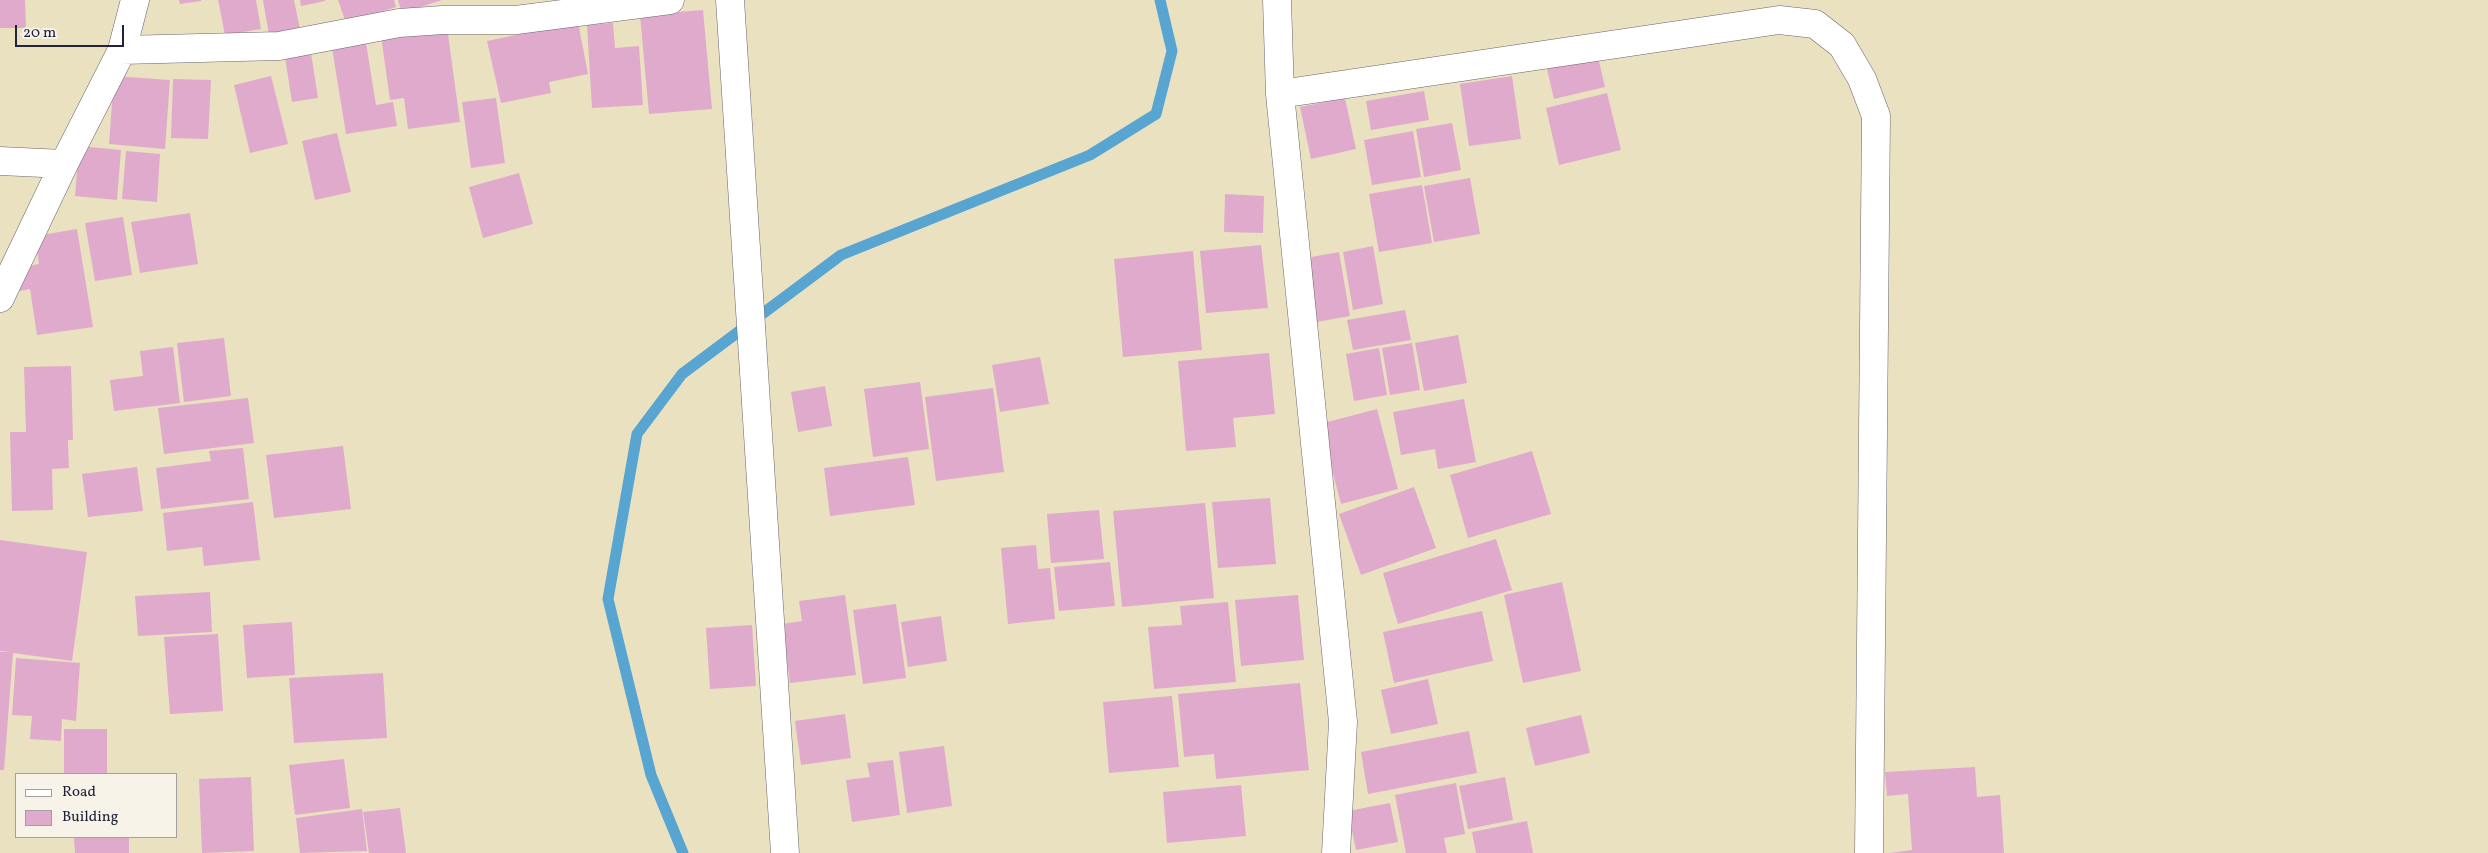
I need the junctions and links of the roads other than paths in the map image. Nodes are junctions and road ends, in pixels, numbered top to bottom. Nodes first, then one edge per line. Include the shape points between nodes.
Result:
1 (135, 0) edge
2 (670, 0) edge
3 (730, 0) edge
4 (1277, 0) edge
5 (122, 50) junction
6 (1280, 94) junction
7 (0, 161) edge
8 (64, 164) junction
9 (0, 298) edge
10 (785, 853) edge
11 (1336, 853) edge
12 (1869, 853) edge

1 - 5 street
2 - 5 street via 516,20 399,23 279,46
3 - 10 street
4 - 6 street
5 - 8 street
6 - 11 street via 1344,722
6 - 12 street via 1779,20 1815,24 1842,45 1862,79 1876,116
7 - 8 street
8 - 9 street

